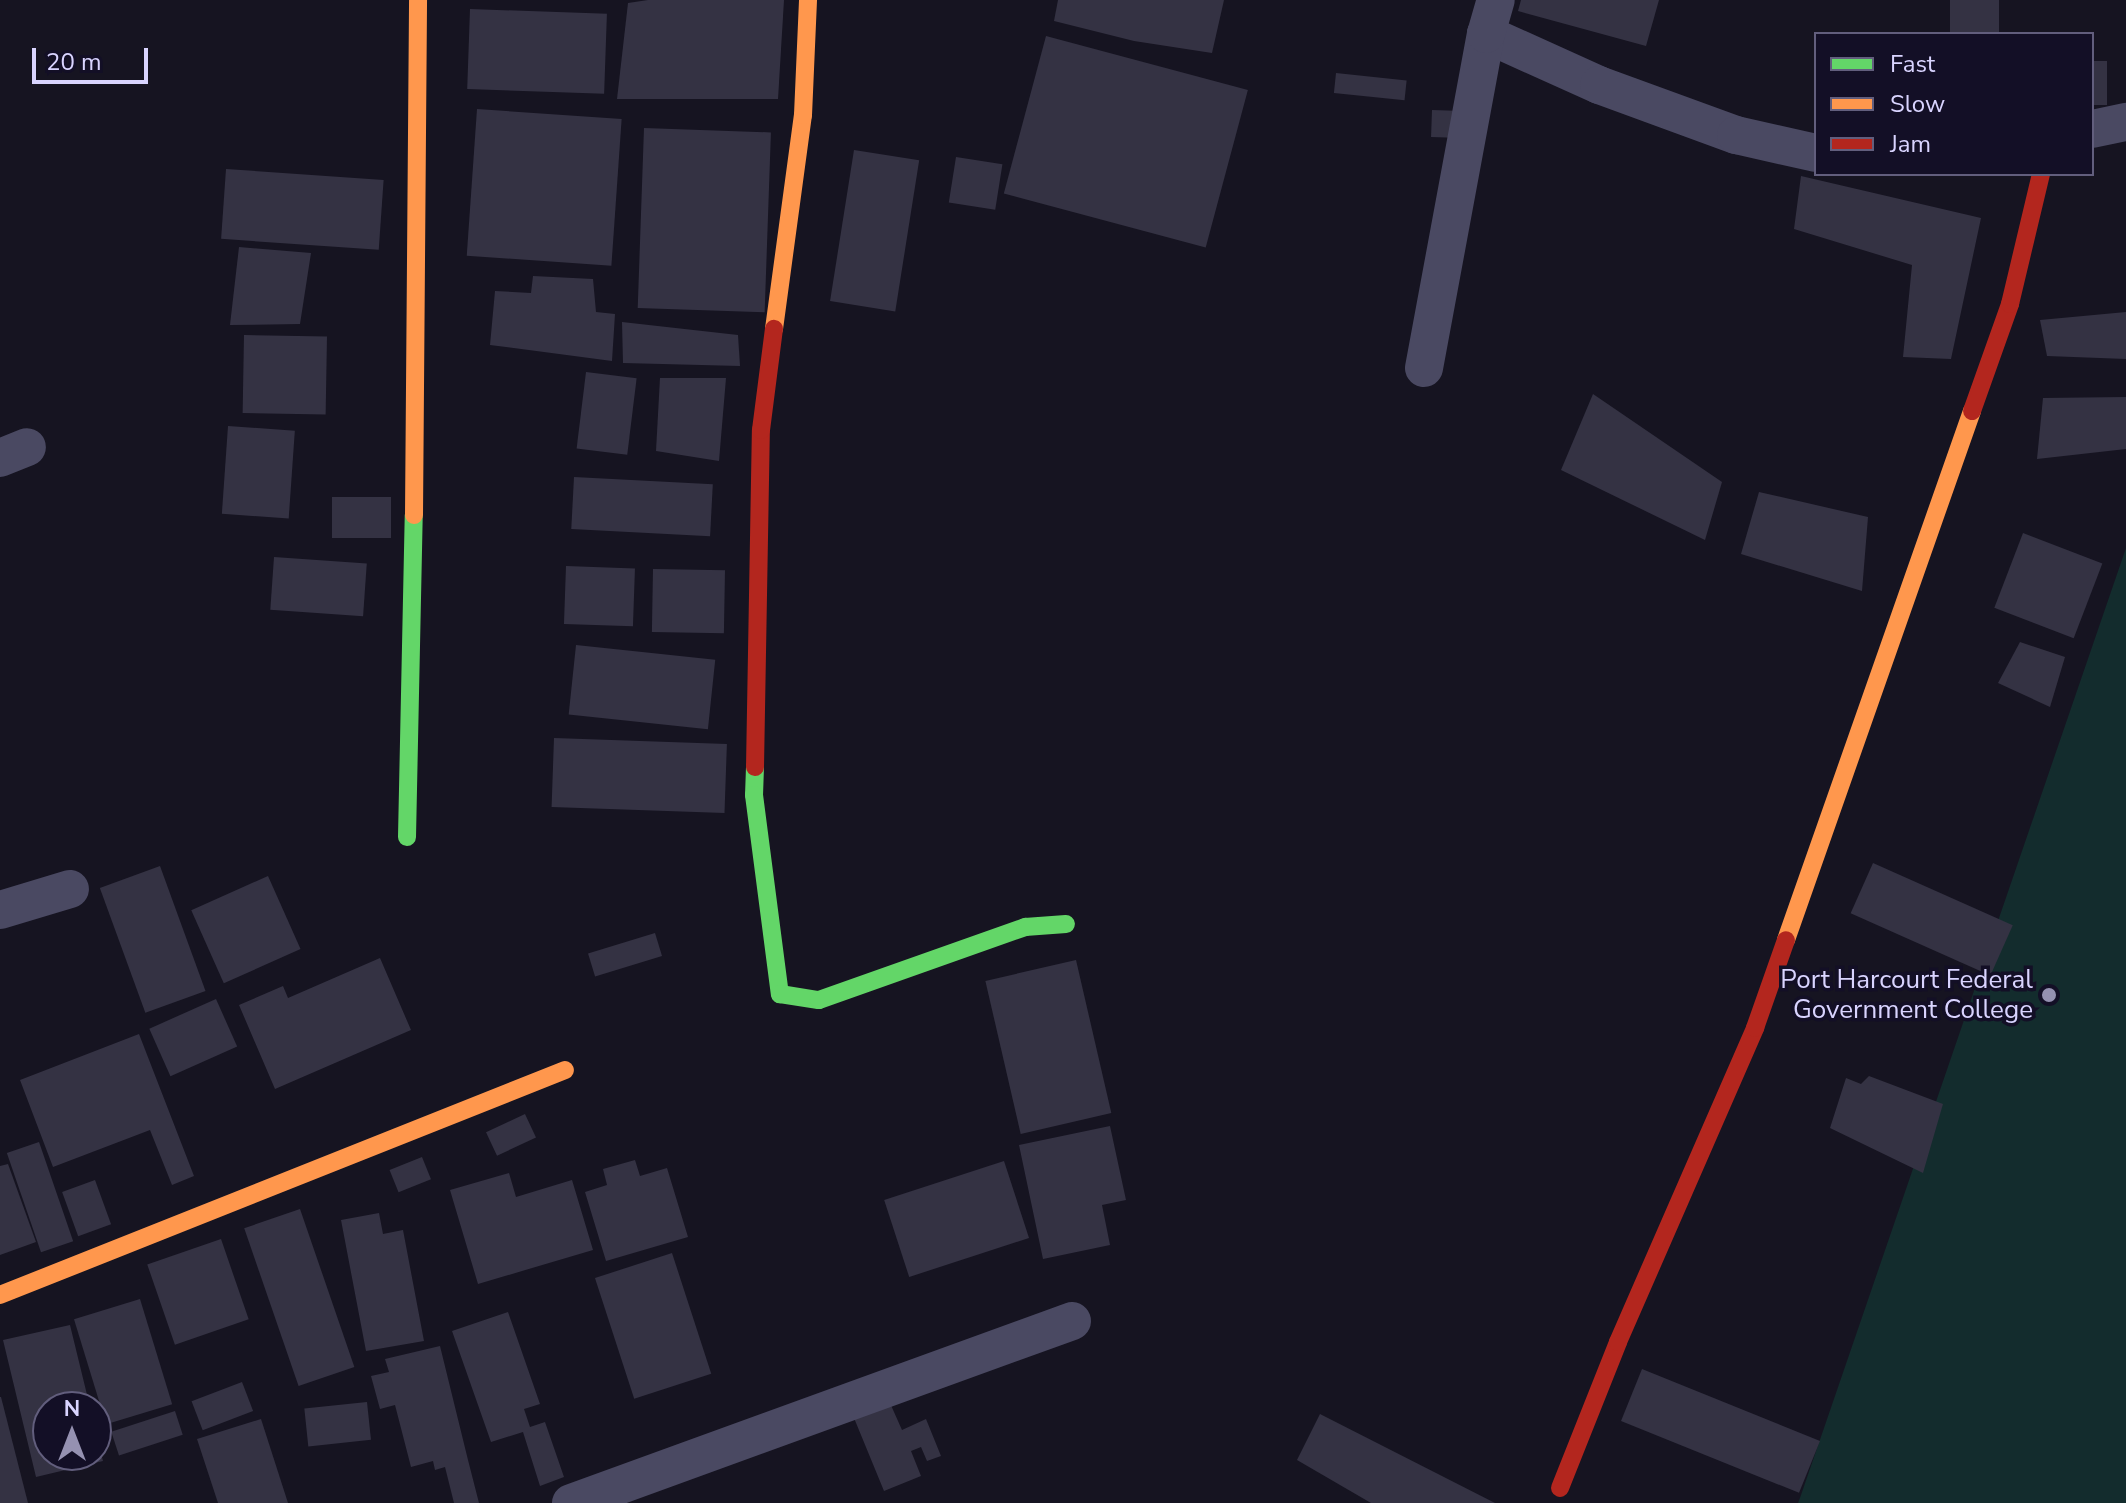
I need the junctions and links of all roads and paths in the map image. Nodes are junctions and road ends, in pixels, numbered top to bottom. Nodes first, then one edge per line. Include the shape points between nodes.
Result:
1 (418, 0) edge
2 (808, 0) edge
3 (1491, 17) edge
4 (2126, 122) edge
5 (2094, 129) edge
6 (1814, 153) edge
7 (2041, 176) edge
8 (1424, 368) dead end
9 (407, 837) dead end
10 (70, 889) dead end
11 (0, 910) edge
12 (1066, 924) dead end
13 (565, 1070) dead end
14 (0, 1295) edge
15 (1072, 1321) dead end
16 (1560, 1488) dead end
17 (571, 1503) edge

1 - 9 street
2 - 12 street via 803,115 761,430 754,795 780,994 819,1000 1025,927
3 - 6 street via 1599,85 1736,135
3 - 8 street
4 - 5 street
7 - 16 street via 2010,304 1755,1028
10 - 11 street
13 - 14 street
15 - 17 street

